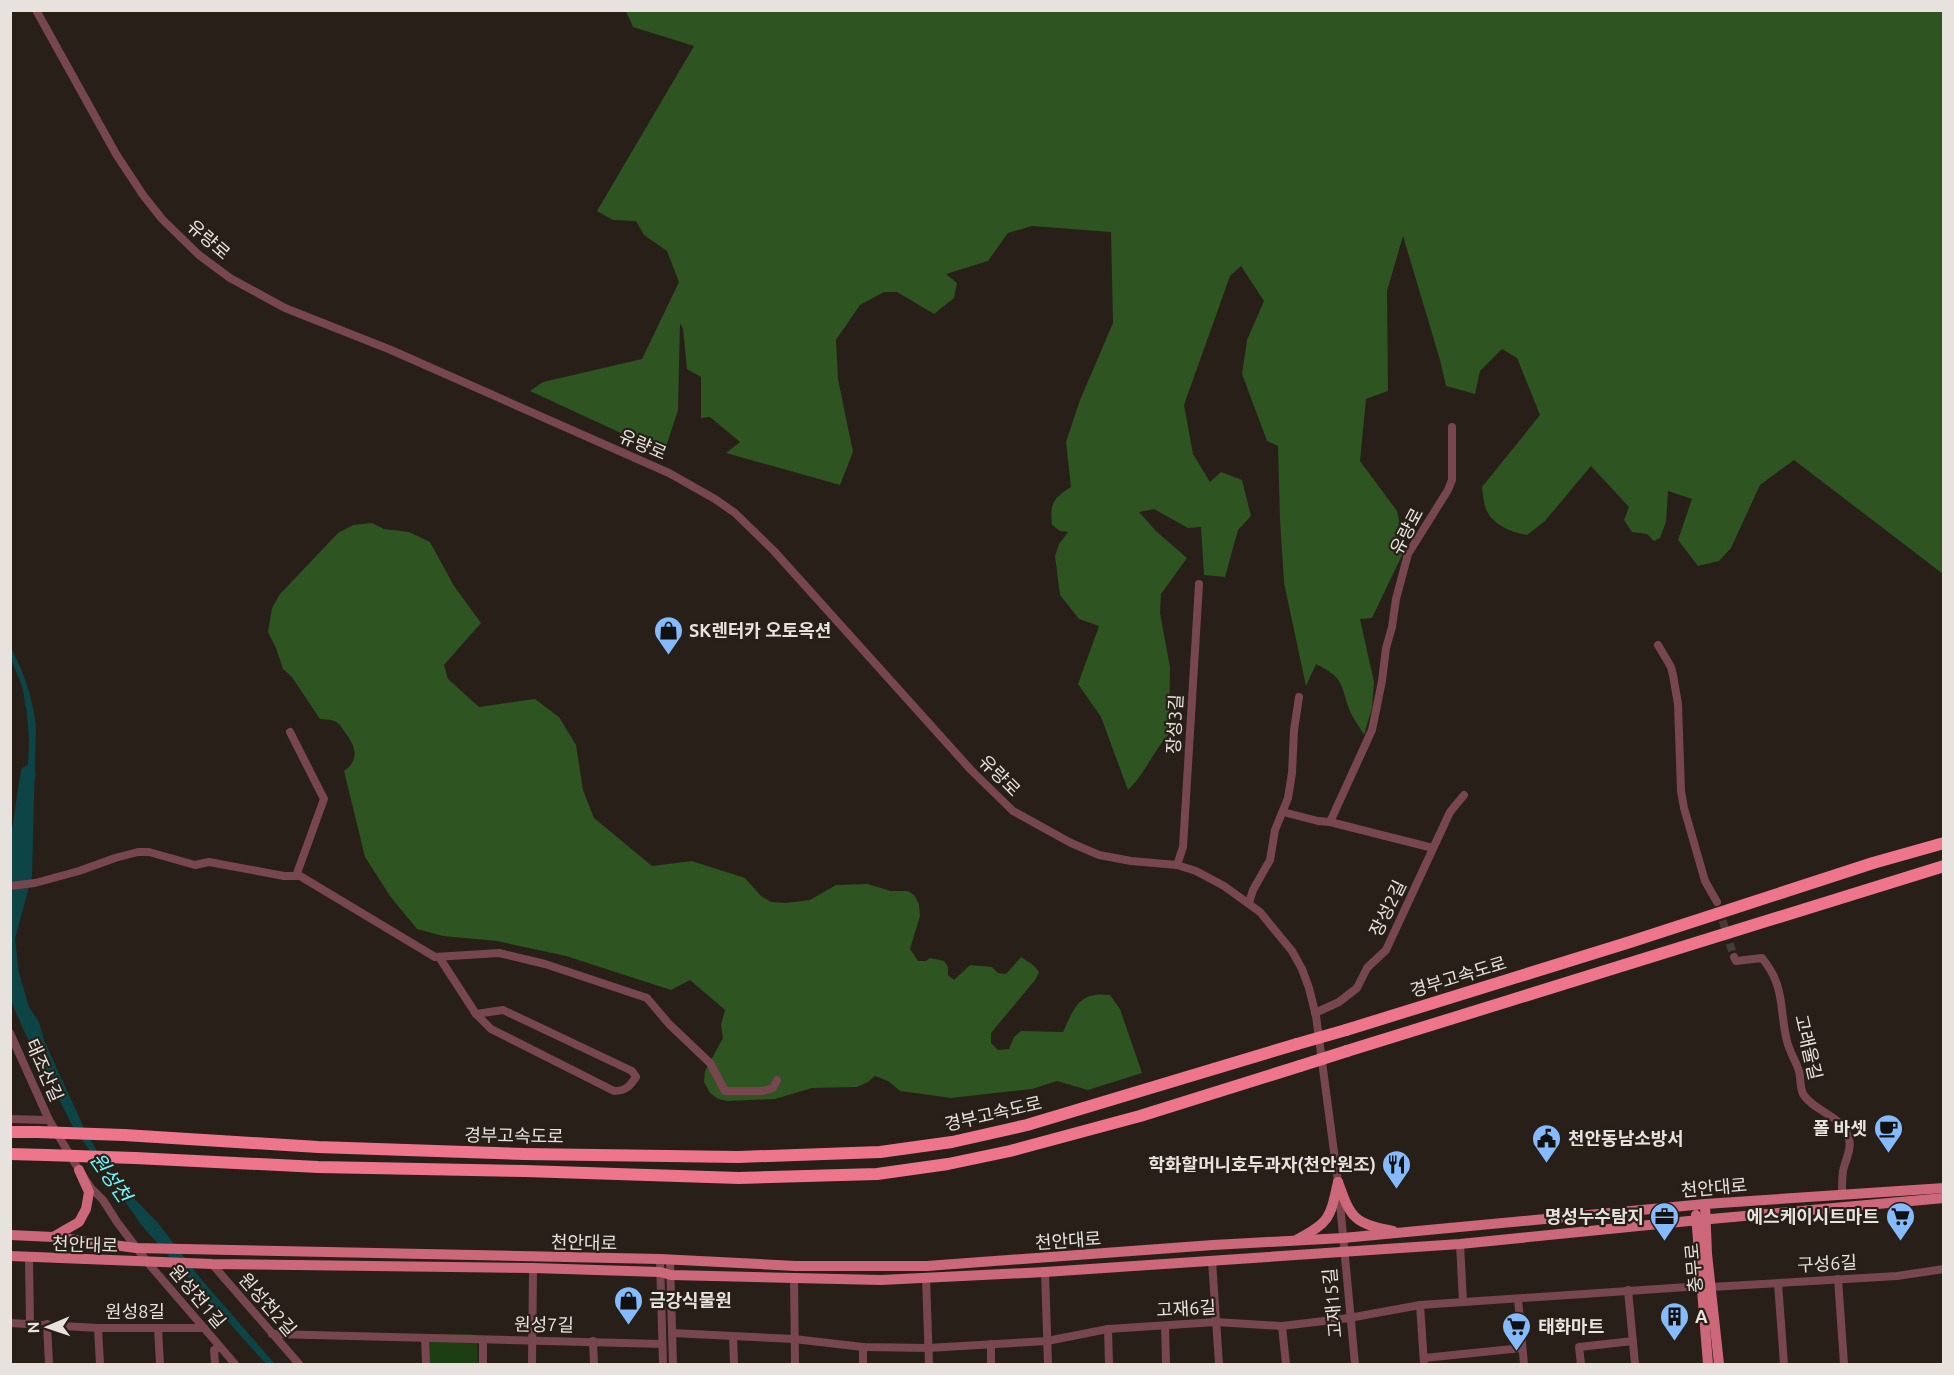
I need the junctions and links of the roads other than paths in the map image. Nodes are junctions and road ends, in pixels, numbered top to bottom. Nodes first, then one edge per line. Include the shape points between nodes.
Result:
1 (36, 10) edge
2 (1452, 427) dead end
3 (1199, 584) dead end
4 (1658, 645) dead end
5 (1299, 697) dead end
6 (290, 732) dead end
7 (1464, 795) dead end
8 (1283, 812) junction
9 (1330, 822) junction
10 (1944, 843) edge
11 (1433, 848) junction
12 (1178, 865) junction
13 (1944, 866) edge
14 (296, 876) junction
15 (10, 886) edge
16 (1717, 902) tunnel mouth
17 (1249, 903) junction
18 (439, 957) junction
19 (1734, 957) dead end
20 (1315, 1013) junction
21 (476, 1014) junction
22 (10, 1033) edge
23 (777, 1080) dead end
24 (10, 1119) edge
25 (50, 1120) junction
26 (10, 1132) edge
27 (10, 1154) edge
28 (79, 1170) junction
29 (1338, 1182) junction
30 (1944, 1188) edge
31 (1842, 1194) junction
32 (1944, 1198) edge
33 (1700, 1205) junction
34 (1701, 1220) junction
35 (1404, 1233) junction
36 (10, 1235) edge
37 (53, 1237) junction
38 (1343, 1238) junction
39 (1295, 1241) junction
40 (1460, 1244) junction
41 (136, 1248) junction
42 (1344, 1253) junction
43 (10, 1256) edge
44 (29, 1258) junction
45 (665, 1260) junction
46 (1212, 1261) junction
47 (153, 1262) junction
48 (208, 1264) junction
49 (532, 1268) junction
50 (1944, 1269) edge
51 (1045, 1272) junction
52 (665, 1274) junction
53 (794, 1277) junction
54 (926, 1278) junction
55 (1838, 1279) junction
56 (1778, 1283) junction
57 (1707, 1286) junction
58 (1628, 1290) junction
59 (1518, 1299) junction
60 (1463, 1302) junction
61 (1420, 1305) junction
62 (1349, 1318) junction
63 (1216, 1322) junction
64 (10, 1323) edge
65 (30, 1324) junction
66 (47, 1324) junction
67 (1165, 1326) junction
68 (1282, 1326) junction
69 (98, 1328) junction
70 (158, 1328) junction
71 (204, 1328) junction
72 (1108, 1329) junction
73 (272, 1334) junction
74 (672, 1334) junction
75 (733, 1336) junction
76 (425, 1338) junction
77 (794, 1339) junction
78 (483, 1340) junction
79 (531, 1340) junction
80 (593, 1341) junction
81 (1047, 1341) junction
82 (1633, 1341) junction
83 (662, 1344) junction
84 (991, 1344) junction
85 (219, 1347) junction
86 (863, 1347) junction
87 (928, 1348) junction
88 (1522, 1348) junction
89 (1472, 1354) junction
90 (1424, 1361) edge
91 (49, 1365) edge
92 (100, 1365) edge
93 (160, 1365) edge
94 (214, 1365) edge
95 (234, 1365) edge
96 (299, 1365) edge
97 (426, 1365) edge
98 (483, 1365) edge
99 (532, 1365) edge
100 (594, 1365) edge
101 (663, 1365) edge
102 (673, 1365) edge
103 (734, 1365) edge
104 (795, 1365) edge
105 (863, 1365) edge
106 (929, 1365) edge
107 (991, 1365) edge
108 (1048, 1365) edge
109 (1109, 1365) edge
110 (1166, 1365) edge
111 (1219, 1365) edge
112 (1286, 1365) edge
113 (1355, 1365) edge
114 (1473, 1365) edge
115 (1524, 1365) edge
116 (1581, 1365) edge
117 (1635, 1365) edge
118 (1708, 1365) edge
119 (1719, 1365) edge
120 (1785, 1365) edge
121 (1844, 1365) edge

1 - 12 street, 유량로 via 143,195 162,219 215,267 285,308 391,350 669,473 715,499 778,555 1013,812 1099,855
2 - 9 street, 유량로 via 1452,480 1408,554 1372,730
3 - 12 street, 장성3길 via 1184,848
4 - 16 street via 1671,667 1678,704 1684,808 1705,880
5 - 8 street via 1292,773
6 - 14 street via 324,799
7 - 11 street, 장성2길 via 1450,812
8 - 9 street
8 - 17 street via 1275,830 1270,860
9 - 11 street
10 - 26 highway, 경부고속도로, bridge via 1297,1044 1027,1125 952,1142 880,1152 738,1157 318,1148
11 - 20 street, 장성2길 via 1386,950 1366,968 1357,987 1339,1002
12 - 17 street, 유량로 via 1224,885
13 - 27 highway, 경부고속도로, bridge via 1140,1116 948,1164 877,1174 739,1178
14 - 15 street via 209,862 195,865 138,852 79,871
14 - 18 street
17 - 20 street, 유량로 via 1292,951 1302,969
18 - 21 street
18 - 23 street via 499,953 647,998 710,1064 725,1091 763,1091 773,1088
19 - 31 street, 고래울길 via 1736,961 1756,957 1765,962 1781,997 1787,1043 1803,1093 1838,1120 1849,1138
20 - 29 street, 유량로
21 - 21 street via 491,1029 614,1091 630,1086 636,1077 632,1071 503,1010
22 - 25 street, 태조산길
24 - 25 street, 태조산길
25 - 28 street, 태조산길
28 - 37 main road via 89,1192 86,1209 79,1222
28 - 41 street, 태조산길
29 - 35 main road via 1351,1215 1366,1225
29 - 38 street, 유량로
29 - 39 main road via 1329,1216 1317,1229
30 - 31 main road, 천안대로
31 - 33 main road, 천안대로
32 - 34 main road, 천안대로
33 - 34 main road, 충무로
33 - 35 main road, 천안대로
34 - 40 main road, 천안대로
34 - 57 main road, 충무로
35 - 38 main road, 천안대로
36 - 37 main road, 천안대로
37 - 41 main road, 천안대로
38 - 39 main road, 천안대로
38 - 42 street, 고재15길
39 - 45 main road, 천안대로 via 927,1266
40 - 42 main road, 천안대로
40 - 60 street
41 - 45 main road, 천안대로
41 - 47 street, 원성천1길
42 - 46 main road, 천안대로
42 - 62 street, 고재15길
43 - 44 main road, 천안대로
44 - 47 main road, 천안대로
44 - 65 street
45 - 52 street
46 - 51 main road, 천안대로
46 - 63 street
47 - 48 main road, 천안대로
47 - 71 street, 원성천1길
48 - 49 main road, 천안대로
48 - 73 street, 원성천2길
49 - 52 main road, 천안대로
49 - 79 street
50 - 55 street, 구성6길
51 - 54 main road, 천안대로
51 - 81 street
52 - 53 main road, 천안대로
52 - 74 street
52 - 83 street
53 - 54 main road, 천안대로
53 - 77 street
54 - 87 street
55 - 56 street, 구성6길
55 - 121 street
56 - 57 street, 구성6길
56 - 120 street
57 - 58 street, 고재6길
57 - 118 main road, 충무로
57 - 119 main road, 충무로
58 - 59 street, 고재6길
58 - 82 street
59 - 60 street, 고재6길
59 - 88 street
60 - 61 street, 고재6길
61 - 62 street, 고재6길
61 - 90 street
62 - 68 street, 고재6길
62 - 113 street, 고재15길
63 - 67 street, 고재6길
63 - 68 street, 고재6길
63 - 111 street
64 - 65 street, 원성8길
65 - 66 street, 원성8길
66 - 69 street, 원성8길
66 - 91 street
67 - 72 street, 고재6길
67 - 110 street
68 - 112 street
69 - 70 street, 원성8길
69 - 92 street
70 - 71 street, 원성8길
70 - 93 street
71 - 85 street, 원성천1길
72 - 81 street, 고재6길
72 - 109 street
73 - 76 street, 원성7길
73 - 96 street, 원성천2길
74 - 75 street, 고재6길
74 - 102 street
75 - 77 street, 고재6길
75 - 103 street
76 - 78 street, 원성7길
76 - 97 street
77 - 86 street, 고재6길
77 - 104 street
78 - 79 street, 원성7길
78 - 98 street
79 - 80 street, 원성7길
79 - 99 street
80 - 83 street, 원성7길
80 - 100 street
81 - 84 street, 고재6길
81 - 108 street
82 - 116 street via 1579,1347
82 - 117 street
83 - 101 street
84 - 87 street, 고재6길
84 - 107 street
85 - 94 street via 214,1350
85 - 95 street, 원성천1길
86 - 87 street, 고재6길
86 - 105 street
87 - 106 street
88 - 89 street
88 - 115 street
89 - 90 street
89 - 114 street

